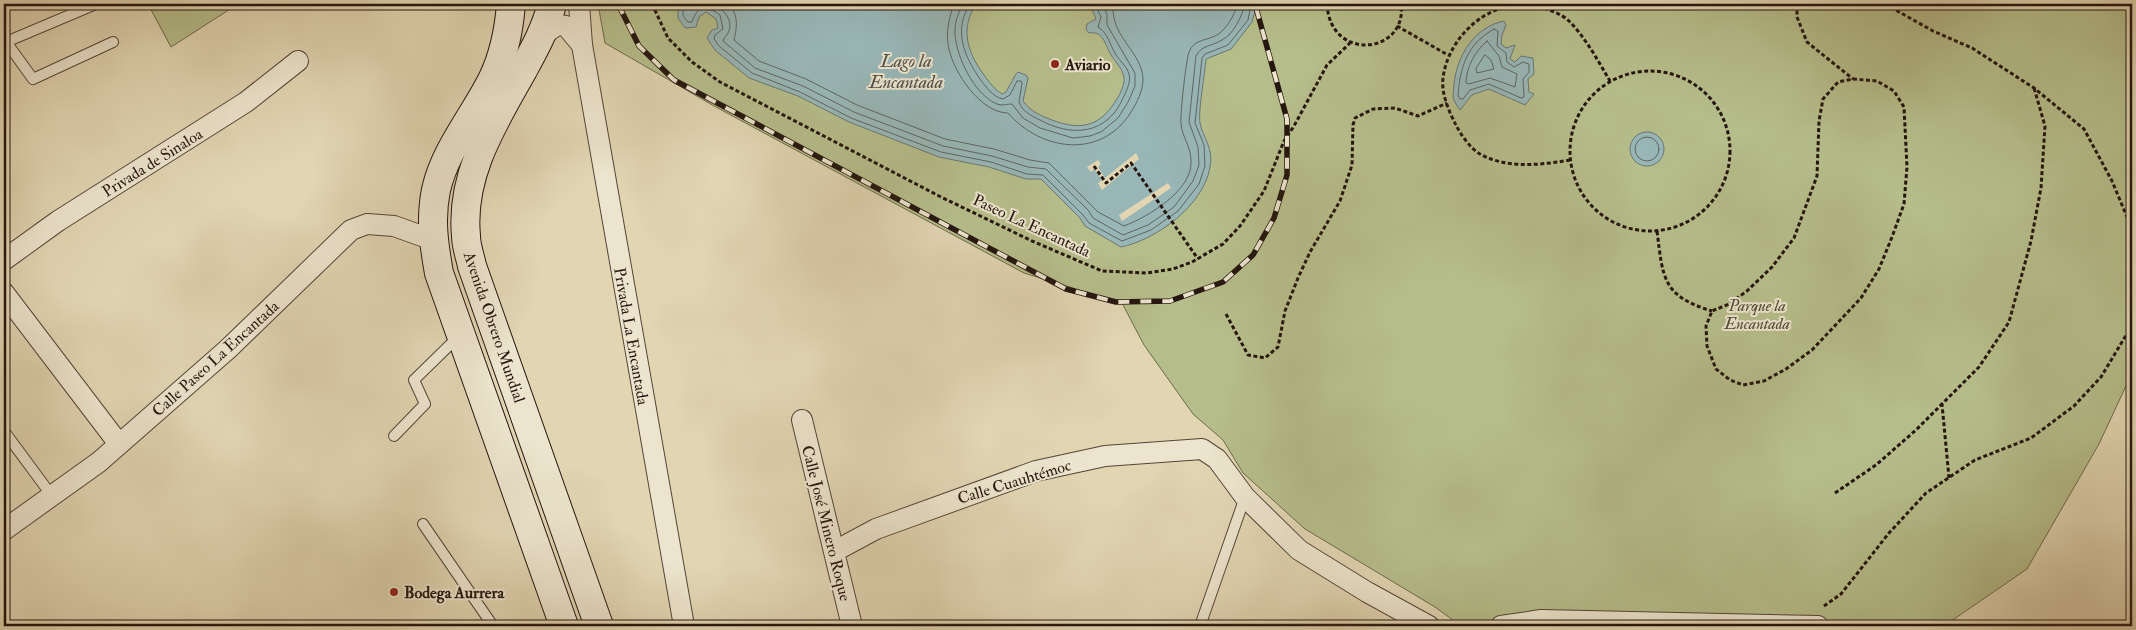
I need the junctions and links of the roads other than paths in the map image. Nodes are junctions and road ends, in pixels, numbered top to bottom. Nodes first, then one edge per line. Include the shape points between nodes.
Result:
1 (96, 4) edge
2 (511, 4) edge
3 (552, 4) edge
4 (579, 4) edge
5 (542, 36) junction
6 (5, 41) edge
7 (113, 42) dead end
8 (582, 45) junction
9 (298, 61) dead end
10 (433, 240) junction
11 (4, 260) edge
12 (4, 293) edge
13 (460, 334) junction
14 (802, 420) dead end
15 (4, 431) edge
16 (394, 436) dead end
17 (118, 444) junction
18 (52, 496) junction
19 (1245, 497) junction
20 (423, 524) dead end
21 (4, 530) edge
22 (835, 551) junction
23 (1818, 618) edge
24 (493, 626) edge
25 (564, 626) edge
26 (599, 626) edge
27 (684, 626) edge
28 (852, 626) edge
29 (1200, 626) edge
30 (1429, 626) edge
31 (1500, 626) edge

1 - 6 lane
2 - 10 main road, Avenida Obrero Mundial via 498,66 468,119 436,189
3 - 5 main road, Avenida Obrero Mundial
4 - 8 street, Privada La Encantada
5 - 8 street via 557,26 566,26
5 - 26 main road, Avenida Obrero Mundial via 476,160 468,187 466,237 476,275
6 - 7 lane via 34,79
8 - 27 street, Privada La Encantada
9 - 11 street, Privada de Sinaloa via 246,102 58,221
10 - 13 main road, Avenida Obrero Mundial via 439,273
10 - 17 street, Calle Paseo La Encantada via 394,226 367,224 351,230 228,349
12 - 17 street
13 - 16 lane via 414,380 426,404
13 - 25 main road, Avenida Obrero Mundial
14 - 22 street, Calle José Minero Roque
15 - 18 lane
17 - 18 street, Calle Paseo La Encantada
18 - 21 street, Calle Paseo La Encantada
19 - 22 street, Calle Cuauhtémoc via 1217,459 1202,449 1105,456 1036,471 876,529
19 - 29 lane
19 - 30 street via 1299,550
20 - 24 lane
22 - 28 street, Calle José Minero Roque
23 - 31 street via 1541,620

